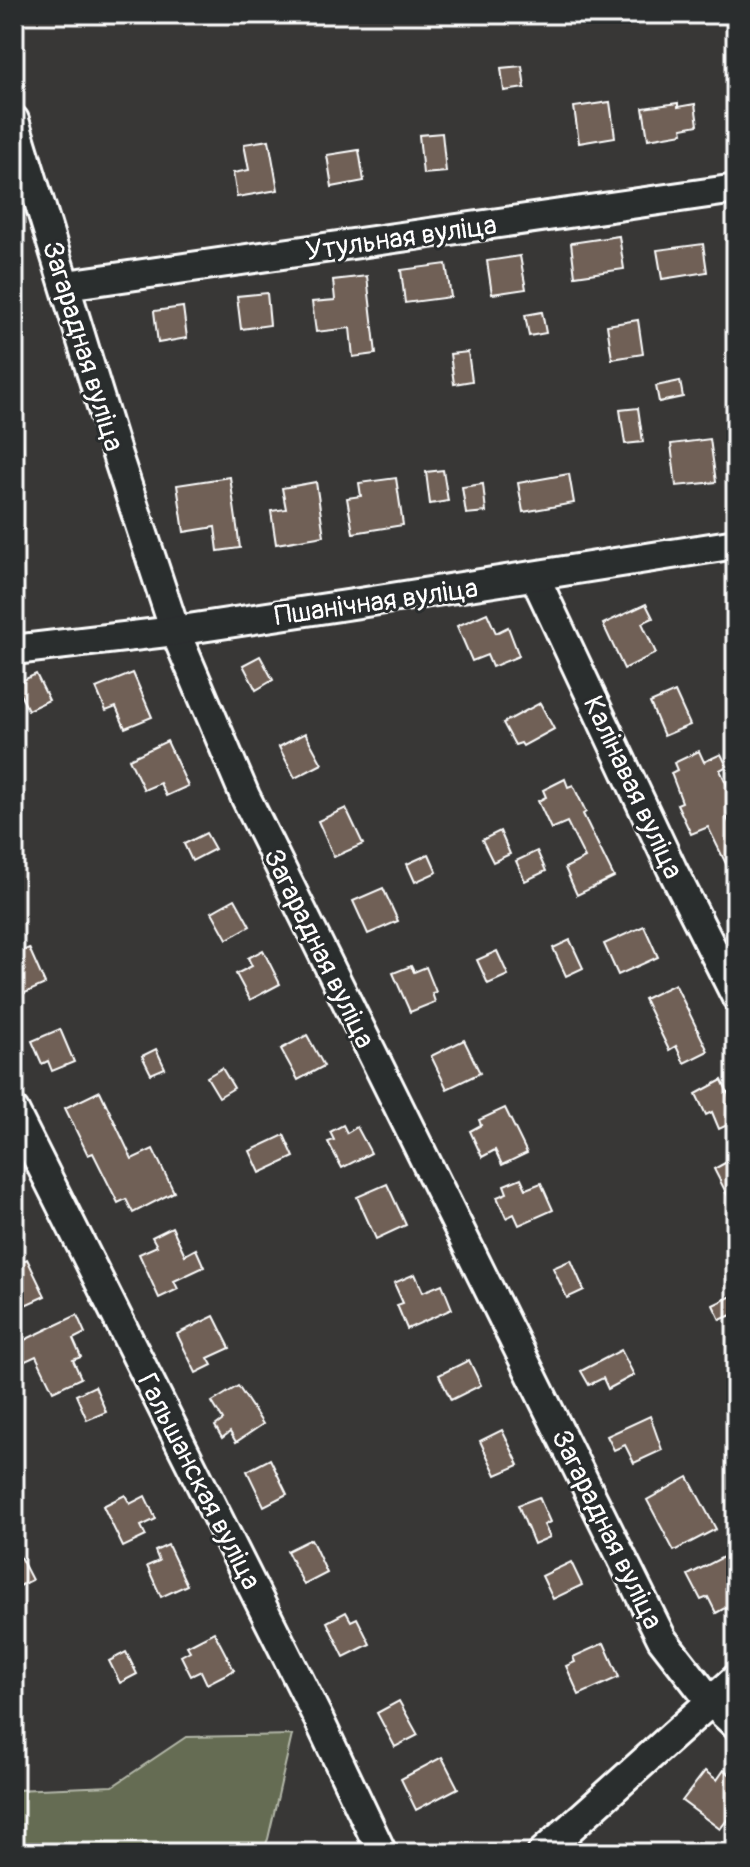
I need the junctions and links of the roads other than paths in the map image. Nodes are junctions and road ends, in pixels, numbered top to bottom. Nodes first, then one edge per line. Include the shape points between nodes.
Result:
1 (14, 120) edge
2 (736, 189) edge
3 (66, 285) junction
4 (736, 544) edge
5 (535, 577) junction
6 (175, 631) junction
7 (14, 650) edge
8 (736, 996) edge
9 (14, 1111) edge
10 (736, 1679) edge
11 (711, 1702) junction
12 (736, 1725) edge
13 (382, 1853) edge
14 (542, 1853) edge

1 - 3 street, Загарадная вуліца
2 - 3 street, Утульная вуліца
3 - 6 street, Загарадная вуліца
4 - 5 street, Пшанічная вуліца
5 - 6 street, Пшанічная вуліца
5 - 8 street, Калінавая вуліца
6 - 7 street, Пшанічная вуліца
6 - 11 street, Загарадная вуліца via 245,796 662,1639
9 - 13 street, Гальшанская вуліца
10 - 11 street
11 - 12 street, Загарадная вуліца
11 - 14 street

